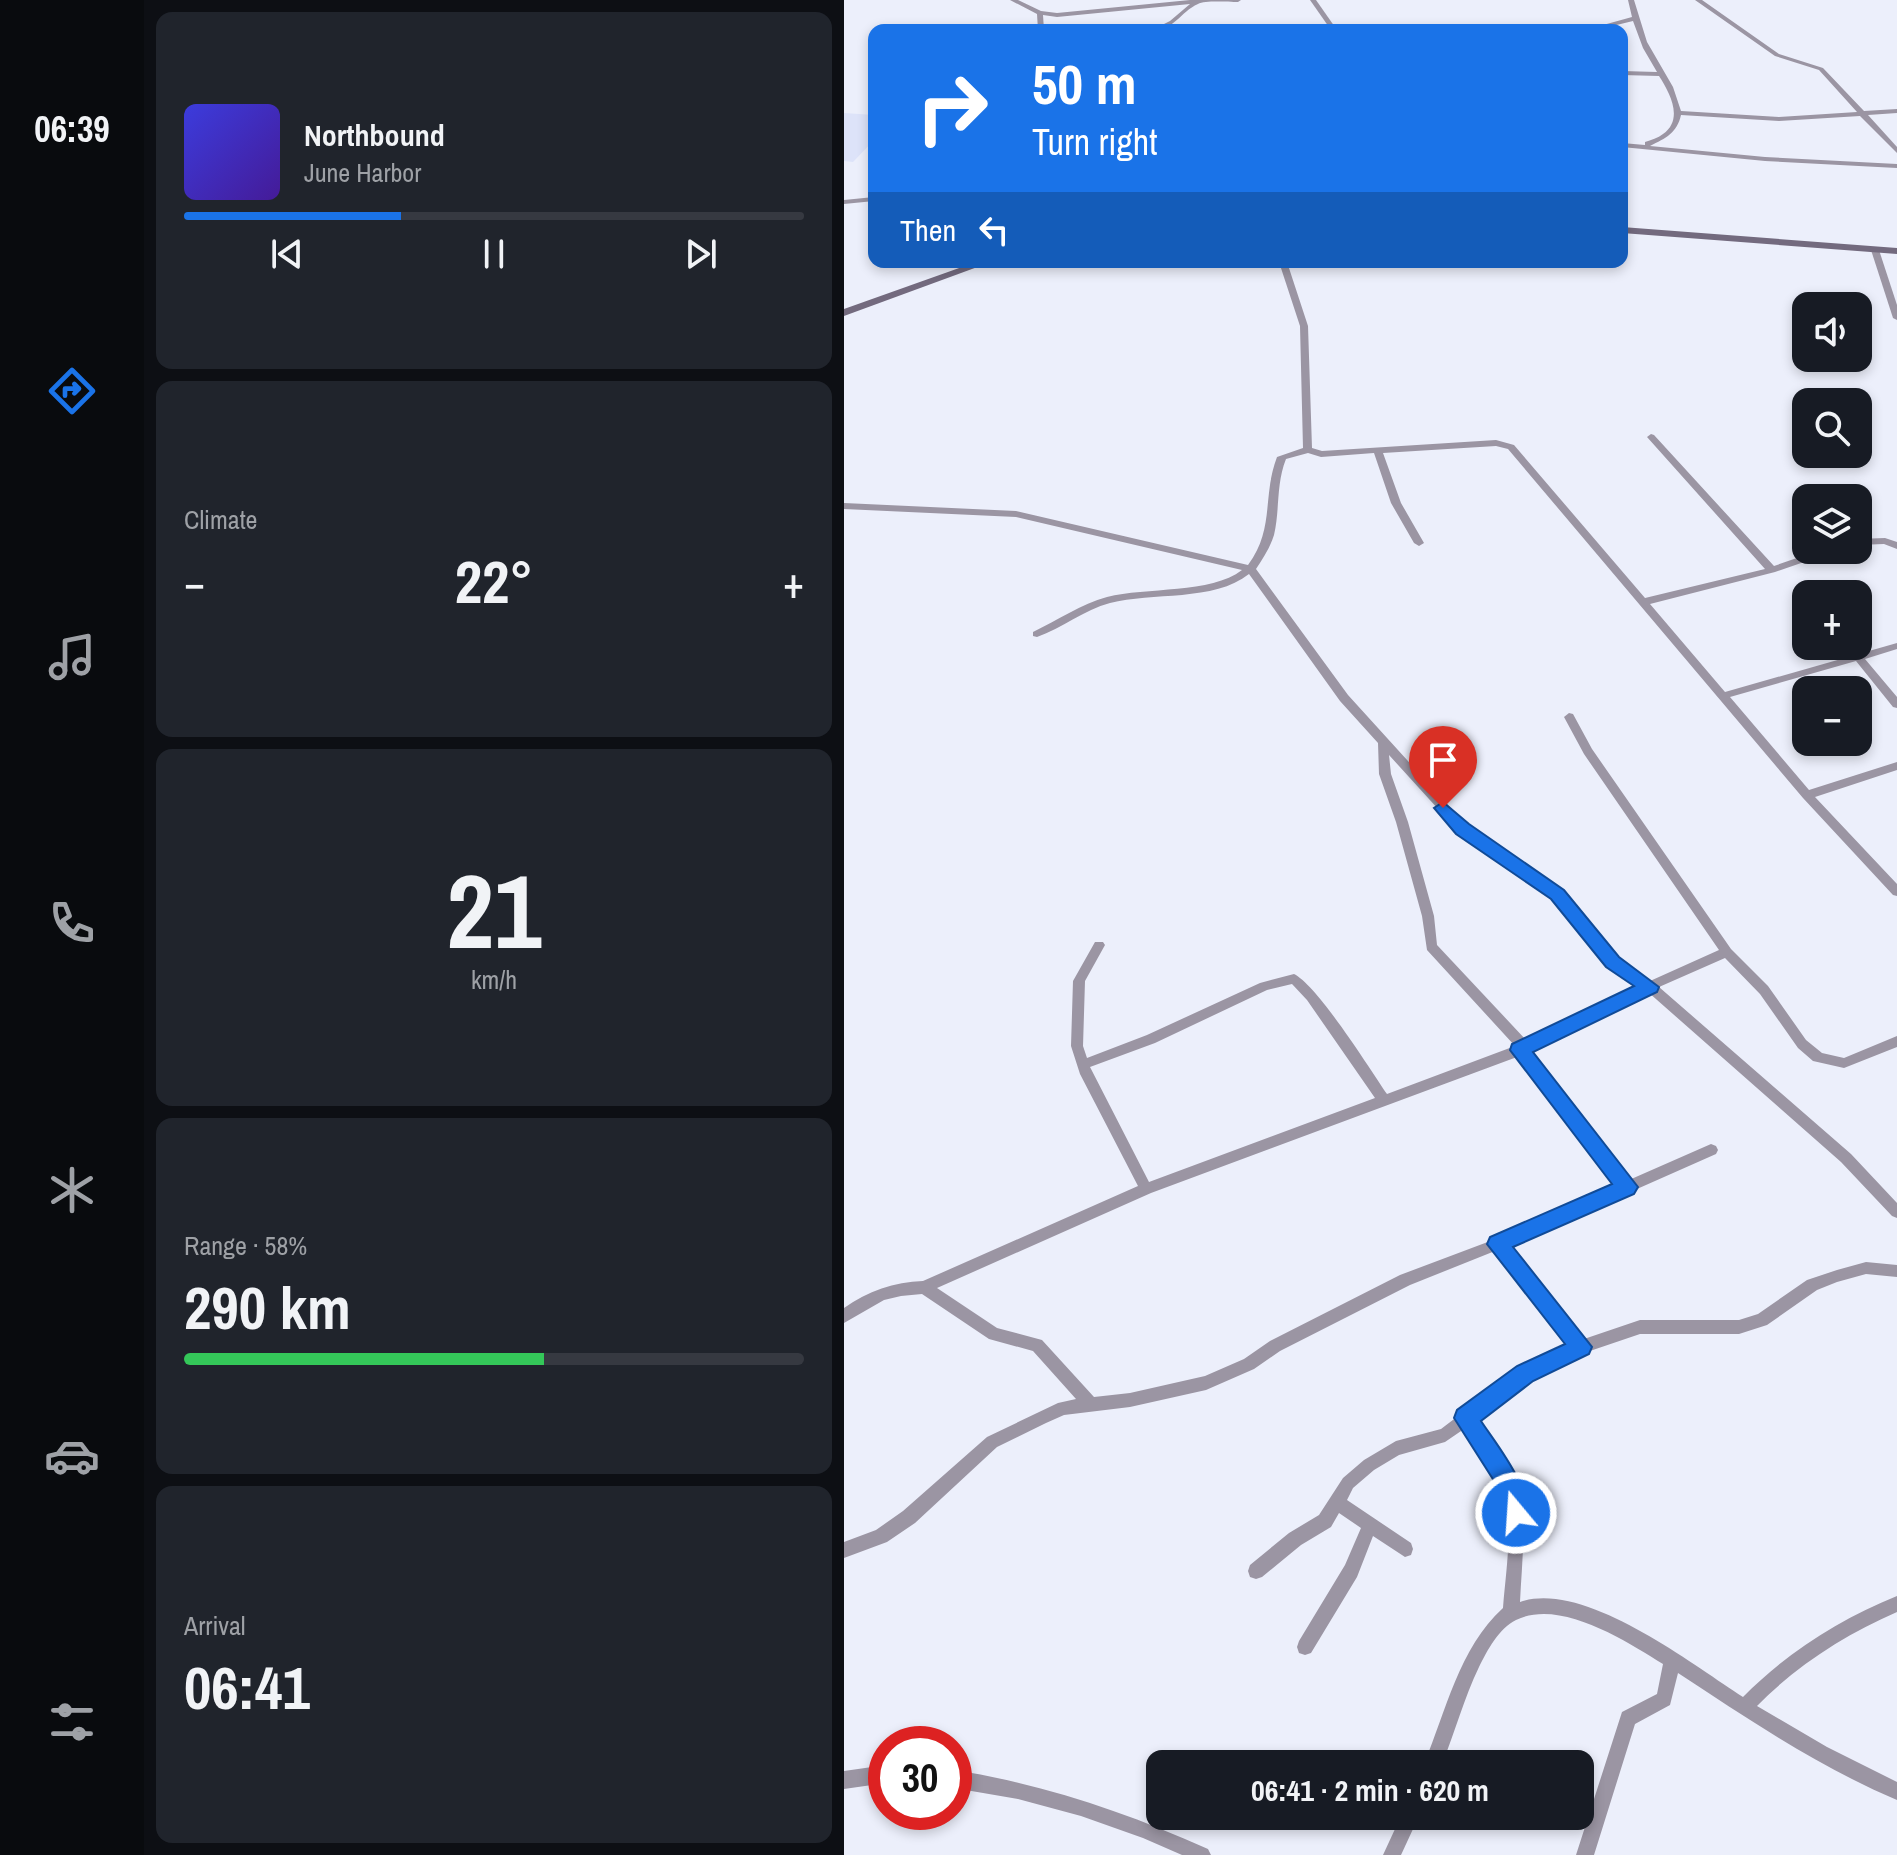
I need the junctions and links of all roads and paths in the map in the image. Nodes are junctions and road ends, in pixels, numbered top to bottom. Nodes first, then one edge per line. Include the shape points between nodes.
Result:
1 (1013, 0) edge
2 (1238, 0) edge
3 (1313, 0) edge
4 (1631, 0) edge
5 (1698, 0) edge
6 (1203, 1) edge
7 (1142, 4) edge
8 (1040, 13) junction
9 (1636, 18) junction
10 (1041, 24) edge
11 (1168, 24) edge
12 (1330, 24) edge
13 (1612, 24) edge
14 (1628, 73) edge
15 (1662, 74) junction
16 (1897, 111) edge
17 (1677, 113) junction
18 (1861, 114) junction
19 (1628, 145) edge
20 (1641, 146) junction
21 (1897, 151) edge
22 (1897, 166) edge
23 (868, 200) edge
24 (844, 202) edge
25 (1628, 230) edge
26 (1875, 250) junction
27 (1897, 251) edge
28 (969, 268) edge
29 (1285, 268) edge
30 (844, 313) edge
31 (1897, 318) edge
32 (1651, 437) dead end
33 (1308, 450) junction
34 (1378, 451) junction
35 (844, 506) edge
36 (1872, 539) edge
37 (1419, 543) dead end
38 (1895, 544) edge
39 (1792, 563) edge
40 (1251, 569) junction
41 (1772, 570) junction
42 (1644, 602) junction
43 (1037, 634) dead end
44 (1897, 646) edge
45 (1872, 654) edge
46 (1852, 660) edge
47 (1861, 660) edge
48 (1722, 696) junction
49 (1897, 704) edge
50 (1569, 717) dead end
51 (1383, 744) junction
52 (1897, 766) edge
53 (1807, 795) junction
54 (1897, 892) edge
55 (1099, 945) dead end
56 (1727, 952) junction
57 (1650, 987) junction
58 (1897, 1041) edge
59 (1522, 1049) junction
60 (1085, 1064) junction
61 (1384, 1100) junction
62 (1711, 1150) dead end
63 (1627, 1187) junction
64 (1146, 1189) junction
65 (1897, 1212) edge
66 (1498, 1244) junction
67 (1897, 1271) edge
68 (924, 1287) junction
69 (844, 1316) edge
70 (1581, 1347) junction
71 (1091, 1405) junction
72 (1465, 1418) junction
73 (1338, 1503) junction
74 (1370, 1525) junction
75 (1405, 1549) dead end
76 (844, 1550) edge
77 (1256, 1571) dead end
78 (1897, 1604) edge
79 (1511, 1612) junction
80 (1305, 1647) dead end
81 (1672, 1660) junction
82 (1744, 1708) junction
83 (1439, 1750) edge
84 (868, 1777) edge
85 (844, 1780) edge
86 (972, 1781) edge
87 (1897, 1791) edge
88 (1404, 1830) edge
89 (1202, 1855) edge
90 (1392, 1855) edge
91 (1585, 1855) edge

1 - 8 street
2 - 6 street
3 - 12 street
4 - 9 street
5 - 18 street via 1777,55 1821,69
6 - 7 street
6 - 11 street
7 - 8 street
8 - 10 street
9 - 13 street
9 - 15 street
14 - 15 street
15 - 17 street via 1677,99
16 - 18 street
17 - 18 street via 1779,119
17 - 20 street via 1671,132
18 - 21 street
19 - 20 street
20 - 22 street
23 - 24 street
25 - 26 street
26 - 27 street
26 - 31 street
28 - 30 street
29 - 33 street via 1304,326
32 - 41 street
33 - 34 street
33 - 40 street via 1282,457 1272,475 1274,526
34 - 37 street via 1396,503
34 - 42 street via 1496,443 1511,447
35 - 40 street via 1016,514
36 - 38 street
39 - 41 street
40 - 43 street via 1168,595 1111,599
40 - 51 street via 1319,668
41 - 42 street
42 - 48 street
44 - 45 street
46 - 48 street
47 - 49 street
48 - 53 street
50 - 56 street
51 - 57 street via 1463,829 1557,894 1612,962
51 - 59 street via 1385,774 1428,916 1431,947
52 - 53 street
53 - 54 street
55 - 60 street via 1079,981 1076,1035
56 - 57 street
56 - 58 street via 1818,1057 1844,1063
57 - 59 street
57 - 65 street via 1846,1158
59 - 61 street
59 - 63 street
60 - 61 street via 1264,986 1294,979
60 - 64 street
61 - 64 street
62 - 63 street
63 - 66 street
64 - 68 street
66 - 70 street
66 - 71 street via 1405,1280 1206,1383
67 - 70 street via 1866,1268 1837,1276 1812,1285 1762,1320 1739,1327 1640,1327
68 - 69 street via 888,1289
68 - 71 street via 994,1334 1037,1345
70 - 72 street via 1525,1374
71 - 76 street via 1063,1408 992,1442 909,1517 881,1536
72 - 73 street via 1445,1435 1396,1448 1369,1465 1348,1483
72 - 79 street via 1506,1478 1513,1499 1517,1534
73 - 74 street
73 - 77 street via 1325,1521
74 - 75 street
74 - 80 street via 1351,1571
78 - 82 street via 1840,1632
79 - 81 street via 1542,1607 1593,1616
79 - 83 street via 1494,1626 1483,1647
81 - 82 street
81 - 91 street via 1664,1699 1628,1718
82 - 87 street via 1842,1766
84 - 85 street
86 - 89 street via 1055,1799
88 - 90 street

